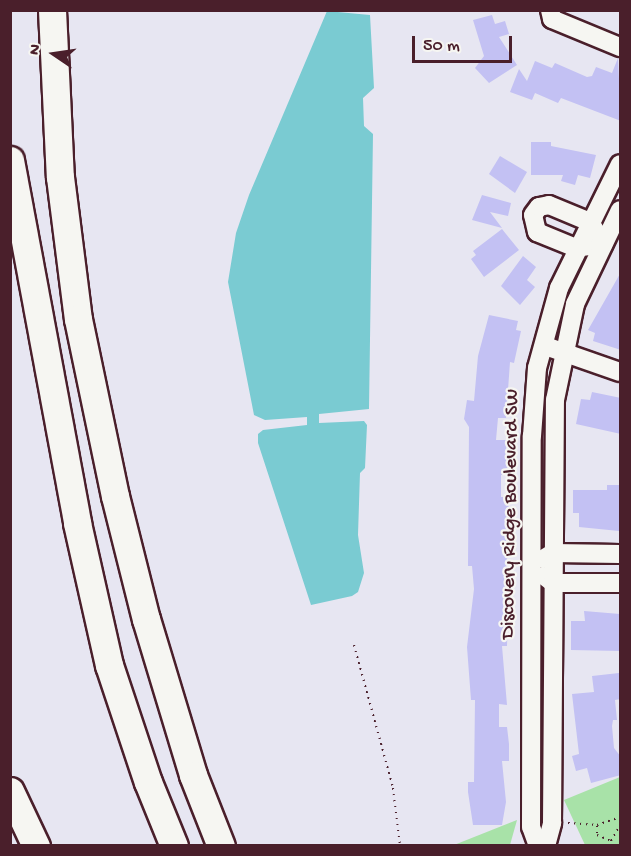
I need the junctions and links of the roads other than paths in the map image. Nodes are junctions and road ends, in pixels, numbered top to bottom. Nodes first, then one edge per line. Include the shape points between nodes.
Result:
1 (52, 10) edge
2 (550, 10) edge
3 (621, 47) edge
4 (10, 160) edge
5 (621, 164) edge
6 (621, 210) edge
7 (590, 222) junction
8 (603, 244) junction
9 (576, 248) junction
10 (542, 345) junction
11 (562, 352) junction
12 (621, 372) edge
13 (553, 553) junction
14 (621, 554) edge
15 (531, 565) junction
16 (553, 583) junction
17 (621, 583) edge
18 (10, 791) edge
19 (10, 832) edge
20 (17, 846) edge
21 (36, 846) edge
22 (174, 846) edge
23 (221, 846) edge
24 (538, 846) edge
25 (546, 846) edge

1 - 23 highway via 60,177 78,320 146,619 193,775
2 - 3 street via 552,19
4 - 22 highway via 77,523 109,665
5 - 7 street, Discovery Ridge Boulevard SW
6 - 8 street, Discovery Ridge Boulevard SW
7 - 8 street
7 - 9 street, Discovery Ridge Boulevard SW
7 - 9 street via 549,205 539,207 533,215 537,232
8 - 9 street
8 - 11 street, Discovery Ridge Boulevard SW via 575,304
9 - 10 street, Discovery Ridge Boulevard SW
10 - 11 street
10 - 15 street, Discovery Ridge Boulevard SW via 533,410
11 - 12 street
11 - 13 street, Discovery Ridge Boulevard SW via 555,399
13 - 14 street
13 - 15 street
13 - 16 street, Discovery Ridge Boulevard SW
15 - 16 street
15 - 24 street, Discovery Ridge Boulevard SW via 531,827
16 - 17 street
16 - 25 street, Discovery Ridge Boulevard SW via 552,823
18 - 21 highway
19 - 20 highway

